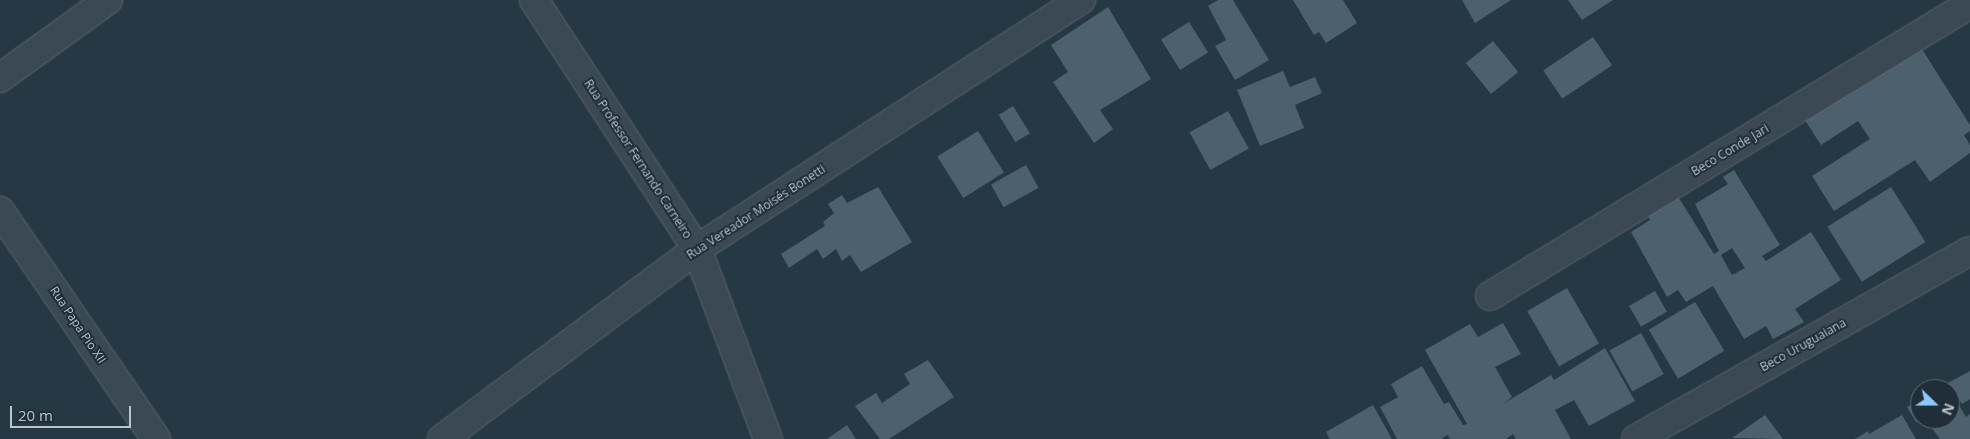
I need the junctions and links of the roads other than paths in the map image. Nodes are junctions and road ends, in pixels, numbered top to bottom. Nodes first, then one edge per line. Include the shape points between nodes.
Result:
1 (108, 0) edge
2 (534, 0) edge
3 (1081, 0) edge
4 (1970, 4) edge
5 (0, 78) edge
6 (0, 211) edge
7 (696, 249) junction
8 (1970, 252) edge
9 (1490, 296) dead end
10 (156, 439) edge
11 (442, 439) edge
12 (768, 439) edge
13 (1636, 439) edge

1 - 5 street
2 - 7 street, Rua Professor Fernando Carneiro
3 - 7 street, Rua Vereador Moisés Bonetti
4 - 9 street, Beco Conde Jari
6 - 10 street, Rua Papa Pio XII
7 - 11 street, Rua Vereador Moisés Bonetti
7 - 12 street, Rua Professor Fernando Carneiro
8 - 13 street, Beco Uruguaiana

